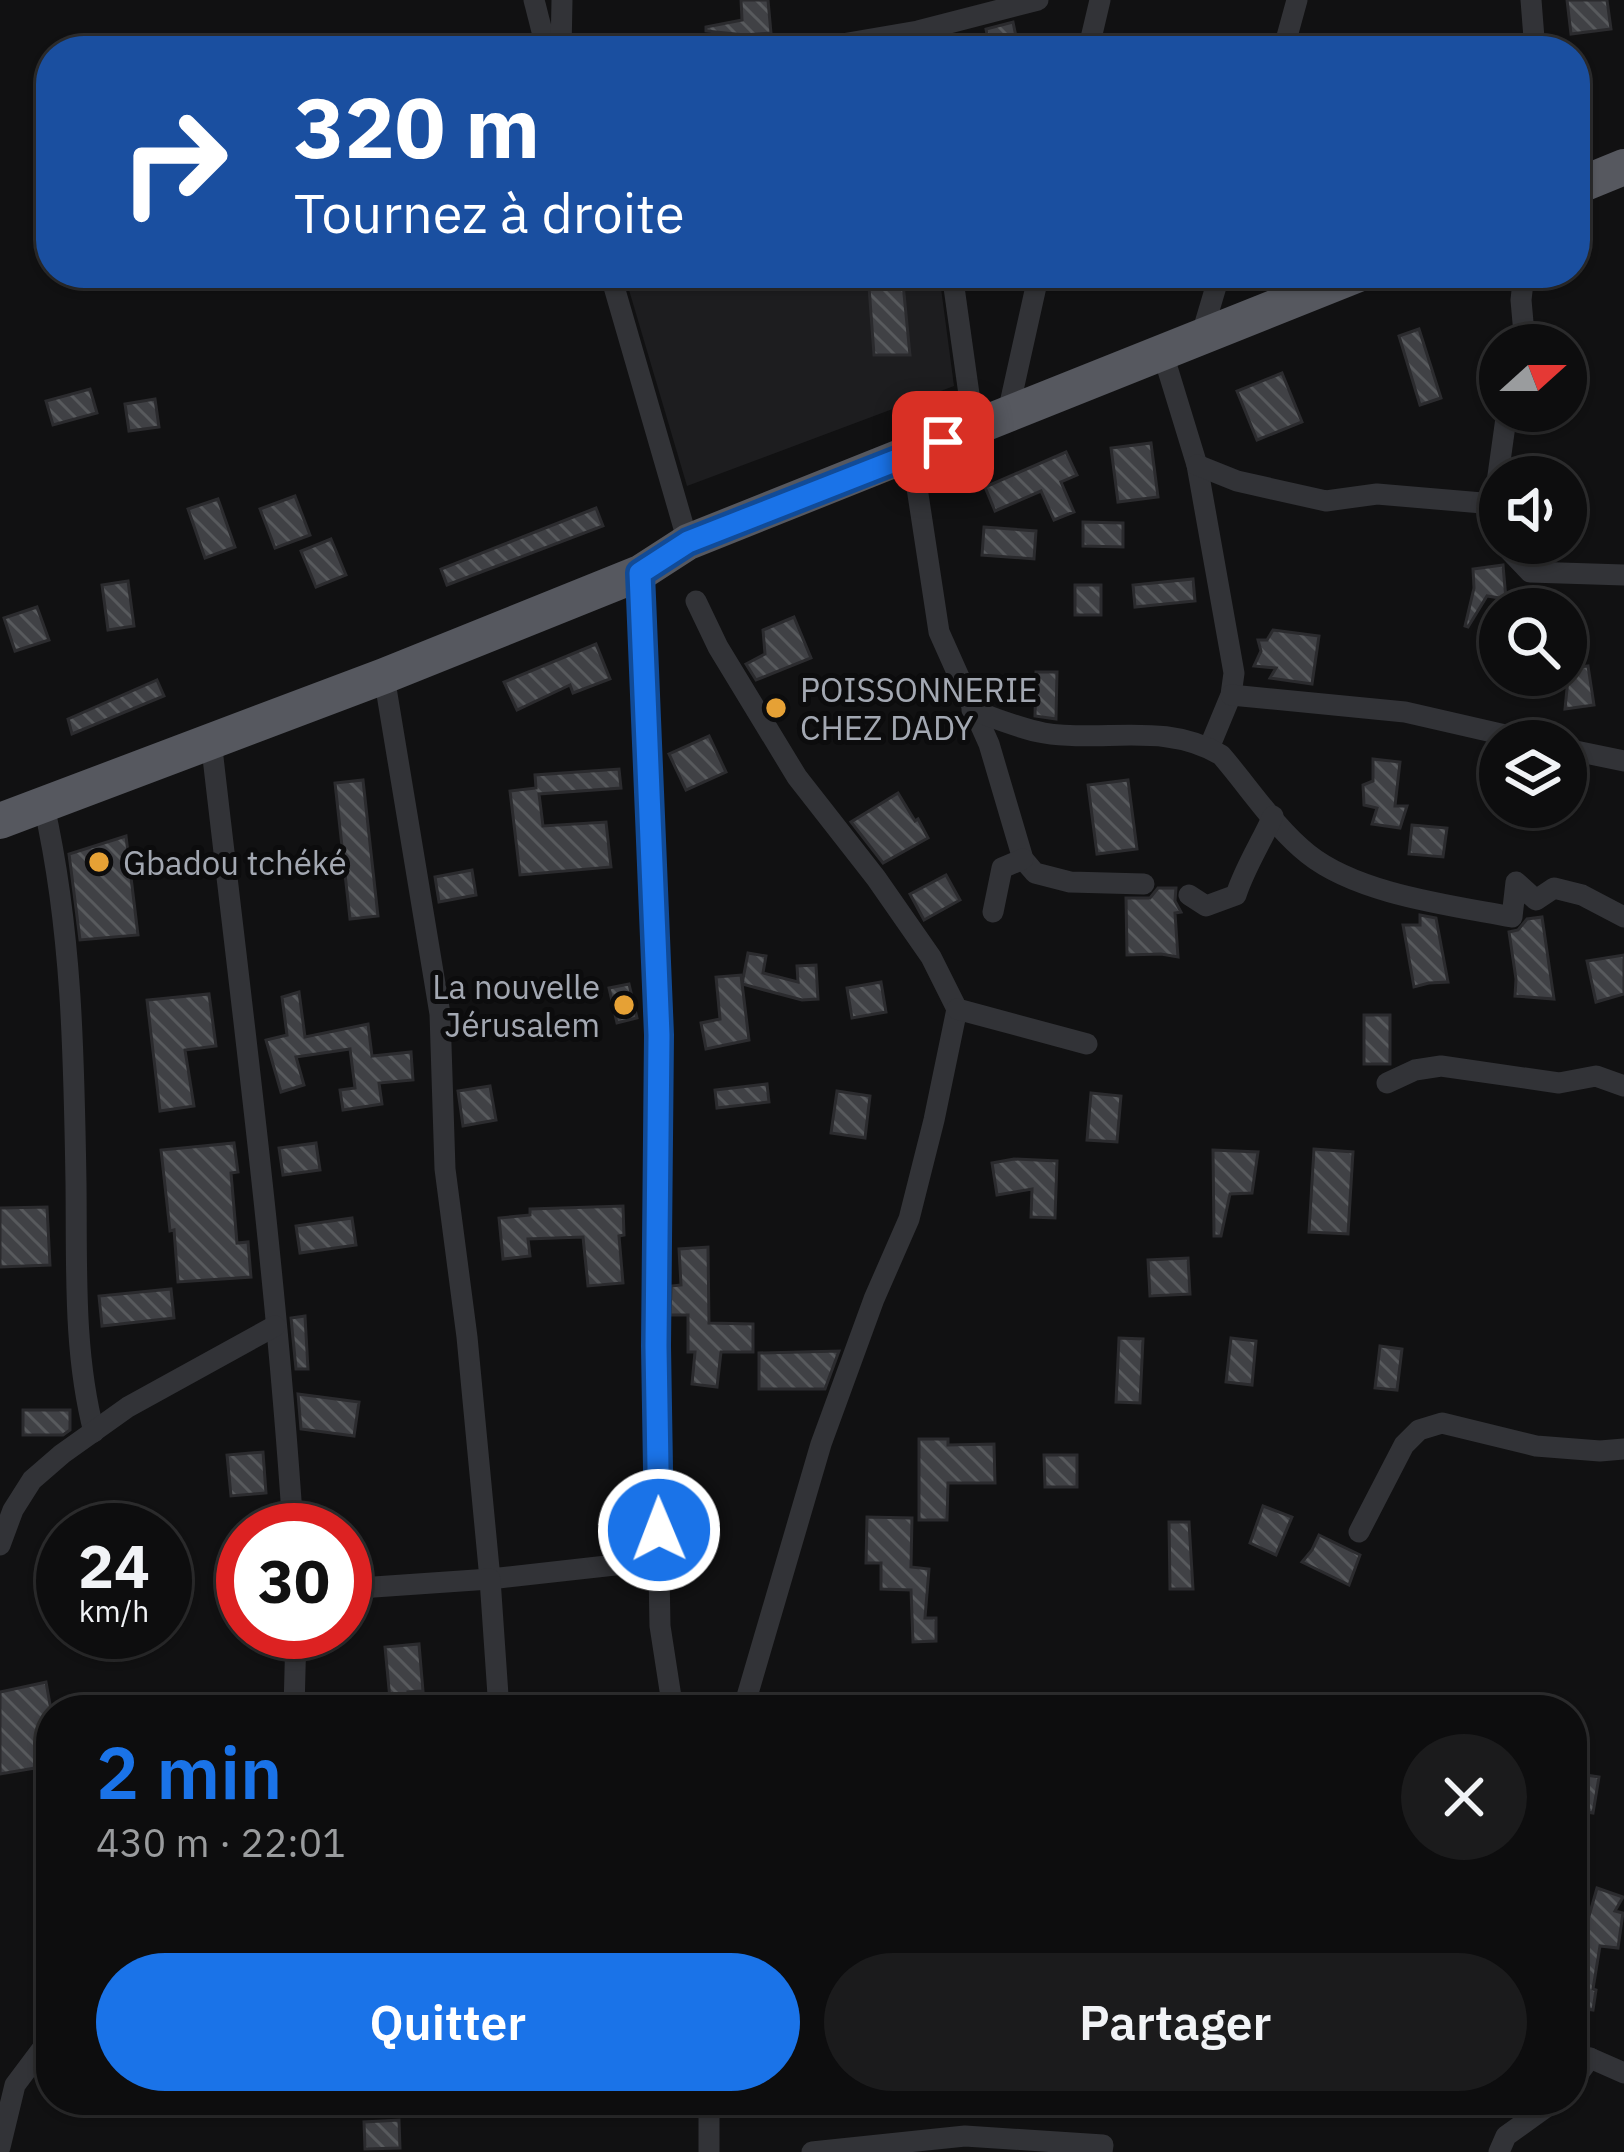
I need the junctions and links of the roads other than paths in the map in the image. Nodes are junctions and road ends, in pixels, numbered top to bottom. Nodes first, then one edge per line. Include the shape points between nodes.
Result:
1 (534, 0) edge
2 (562, 0) edge
3 (1038, 0) edge
4 (1100, 0) edge
5 (1297, 0) edge
6 (1531, 0) edge
7 (543, 36) edge
8 (561, 36) edge
9 (934, 36) edge
10 (1092, 36) edge
11 (1287, 36) edge
12 (1534, 36) edge
13 (1624, 167) edge
14 (1590, 181) edge
15 (614, 288) edge
16 (956, 288) edge
17 (1034, 288) edge
18 (1216, 288) edge
19 (1324, 288) edge
20 (1522, 288) edge
21 (1523, 324) edge
22 (1202, 337) junction
23 (1162, 354) junction
24 (990, 423) junction
25 (912, 455) junction
26 (1197, 465) junction
27 (1479, 506) edge
28 (688, 542) junction
29 (1522, 564) edge
30 (640, 573) junction
31 (1623, 574) edge
32 (697, 601) dead end
33 (384, 676) junction
34 (1231, 695) junction
35 (972, 710) junction
36 (1479, 729) edge
37 (211, 740) junction
38 (1209, 748) junction
39 (1587, 753) edge
40 (1624, 761) edge
41 (44, 806) junction
42 (1273, 816) junction
43 (0, 821) edge
44 (1023, 859) junction
45 (1144, 884) dead end
46 (1189, 895) dead end
47 (994, 912) dead end
48 (1624, 917) edge
49 (957, 1009) junction
50 (1087, 1044) dead end
51 (1387, 1083) dead end
52 (1624, 1086) edge
53 (275, 1326) junction
54 (94, 1432) junction
55 (1624, 1449) edge
56 (291, 1503) edge
57 (1359, 1532) dead end
58 (0, 1545) edge
59 (660, 1560) junction
60 (490, 1579) junction
61 (372, 1587) edge
62 (295, 1659) edge
63 (294, 1695) edge
64 (498, 1695) edge
65 (671, 1695) edge
66 (747, 1695) edge
67 (36, 2054) edge
68 (1587, 2060) edge
69 (1624, 2073) edge
70 (8, 2087) edge
71 (709, 2115) edge
72 (1535, 2115) edge
73 (0, 2146) edge
74 (709, 2152) edge
75 (812, 2152) edge
76 (1102, 2152) edge
77 (1499, 2152) edge

1 - 7 street
2 - 8 street
3 - 9 street
4 - 10 street
5 - 11 street
6 - 12 street
13 - 14 highway
15 - 28 street
16 - 24 street
17 - 24 street
18 - 22 street
19 - 22 highway
20 - 21 street
22 - 23 highway
23 - 24 highway
23 - 26 street
24 - 25 highway
25 - 28 highway
25 - 35 street via 939,632
26 - 27 street via 1326,501 1377,494
26 - 34 street via 1234,673
28 - 30 highway
29 - 31 street via 1530,572
30 - 33 highway
30 - 59 street via 659,1035
32 - 49 street via 797,777 931,957
33 - 37 highway
33 - 60 street via 440,1014 445,1169
34 - 36 street via 1405,712
34 - 38 street
35 - 38 street via 1042,733 1138,734
35 - 44 street
37 - 41 highway
37 - 53 street
38 - 42 street
39 - 40 street
41 - 43 highway
41 - 54 street via 68,949 81,1370
42 - 46 street via 1235,895 1206,906
42 - 48 street via 1339,874 1429,902 1512,916 1516,882 1537,900 1554,888
44 - 45 street via 1035,873 1070,882
44 - 47 street via 1002,868
49 - 50 street
49 - 66 street via 909,1219 821,1444
51 - 52 street via 1441,1066 1559,1083 1596,1076
53 - 54 street
53 - 56 street
54 - 58 street via 32,1480
55 - 57 street via 1536,1446 1442,1423 1419,1430
59 - 60 street
59 - 65 street
60 - 61 street
60 - 64 street
62 - 63 street
67 - 70 street
68 - 69 street
70 - 73 street
71 - 74 street
72 - 77 street via 1506,2135
75 - 76 street via 964,2136 1103,2145

